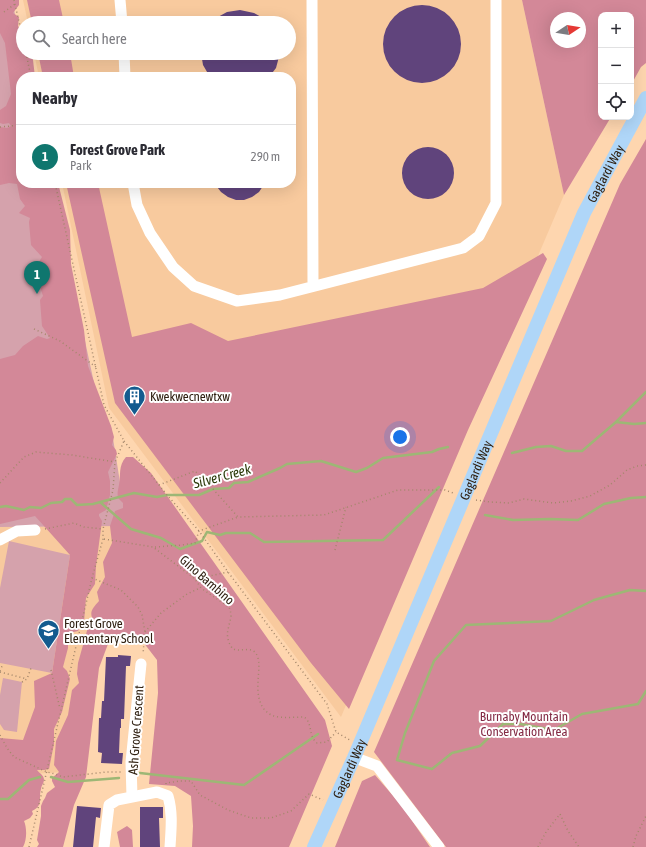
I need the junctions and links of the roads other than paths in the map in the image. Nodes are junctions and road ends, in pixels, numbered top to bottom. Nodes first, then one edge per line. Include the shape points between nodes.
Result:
1 (120, 0) edge
2 (312, 0) edge
3 (496, 0) edge
4 (121, 16) edge
5 (124, 60) edge
6 (125, 72) edge
7 (646, 98) edge
8 (134, 188) edge
9 (313, 286) junction
10 (35, 530) road end
11 (0, 540) edge
12 (142, 660) road end
13 (356, 751) junction
14 (132, 797) junction
15 (104, 847) edge
16 (170, 847) edge
17 (314, 847) edge
18 (439, 847) edge

1 - 4 street
2 - 9 street
3 - 9 street via 496,203 479,236 463,248
5 - 6 street
7 - 13 main road, Gaglardi Way via 584,213
8 - 9 street via 137,205 150,233 174,267 194,286 236,301 280,295
10 - 11 street via 17,530
12 - 14 street, Ash Grove Crescent via 131,762
13 - 17 main road, Gaglardi Way
13 - 18 street via 377,766
14 - 15 street, Ash Grove Crescent via 117,800 109,805
14 - 16 street, Ash Grove Crescent via 158,792 168,796 172,814

